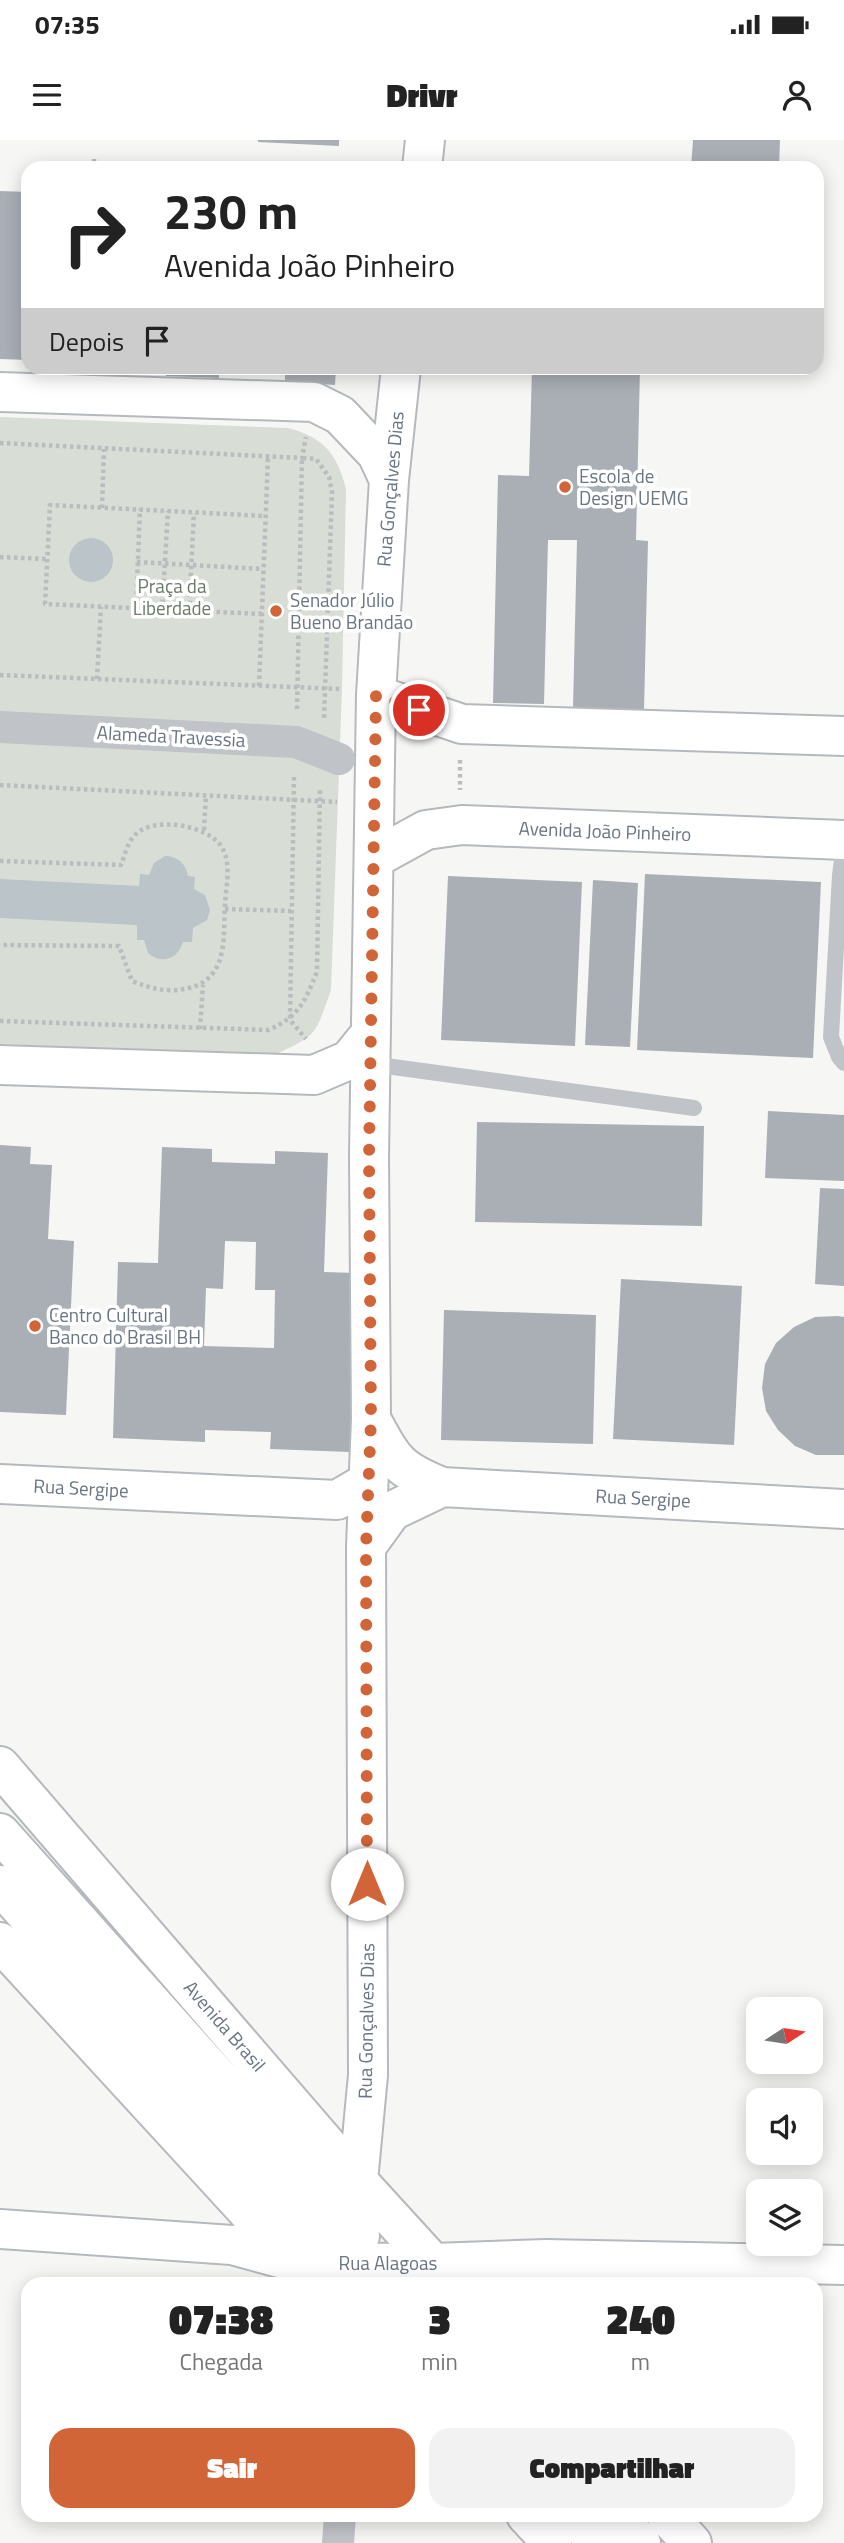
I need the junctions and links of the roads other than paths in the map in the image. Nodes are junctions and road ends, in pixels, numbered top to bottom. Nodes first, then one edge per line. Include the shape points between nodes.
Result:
1 (425, 140) edge
2 (423, 161) edge
3 (400, 375) edge
4 (0, 392) edge
5 (389, 480) junction
6 (359, 692) junction
7 (0, 727) edge
8 (844, 736) edge
9 (331, 755) road end
10 (844, 842) edge
11 (375, 858) junction
12 (371, 1048) junction
13 (844, 1063) edge
14 (0, 1065) edge
15 (694, 1108) dead end
16 (371, 1419) junction
17 (368, 1482) junction
18 (0, 1484) edge
19 (442, 1487) junction
20 (844, 1509) edge
21 (366, 1547) junction
22 (0, 1766) edge
23 (0, 1833) edge
24 (0, 1885) edge
25 (0, 1942) edge
26 (358, 2181) junction
27 (0, 2229) edge
28 (352, 2259) edge
29 (844, 2265) edge
30 (535, 2271) edge
31 (340, 2522) edge
32 (532, 2522) edge
33 (578, 2522) edge
34 (622, 2522) edge
35 (672, 2522) edge
36 (338, 2543) edge
37 (552, 2543) edge
38 (598, 2543) edge
39 (641, 2543) edge
40 (692, 2543) edge

1 - 2 street
3 - 5 street, Rua Gonçalves Dias
4 - 5 street via 314,402 340,415 377,454
5 - 6 street, Rua Gonçalves Dias
6 - 8 street via 462,724
6 - 11 street, Rua Gonçalves Dias
7 - 9 street, Alameda Travessia via 296,742
10 - 11 street, Avenida João Pinheiro via 462,825 426,830
10 - 13 lane via 831,1037
11 - 12 street, Rua Gonçalves Dias
12 - 14 street via 314,1075
12 - 15 lane
12 - 16 street, Rua Gonçalves Dias
16 - 17 street, Rua Gonçalves Dias
16 - 19 street, Rua Sergipe via 392,1457 412,1475
17 - 18 street, Rua Sergipe via 337,1500
17 - 21 street, Rua Gonçalves Dias
19 - 20 street, Rua Sergipe
19 - 21 street, Rua Sergipe via 392,1511
21 - 26 street, Rua Gonçalves Dias via 368,2076
22 - 26 street, Avenida Brasil
23 - 28 street, Avenida Brasil via 312,2183
24 - 28 street
25 - 28 street
26 - 28 street, Rua Gonçalves Dias
26 - 28 street, Avenida Brasil
27 - 28 street, Rua Alagoas via 232,2245
28 - 30 street, Rua Alagoas
29 - 30 street, Rua Alagoas
31 - 36 street
32 - 37 street
33 - 38 street
34 - 39 street
35 - 40 street

